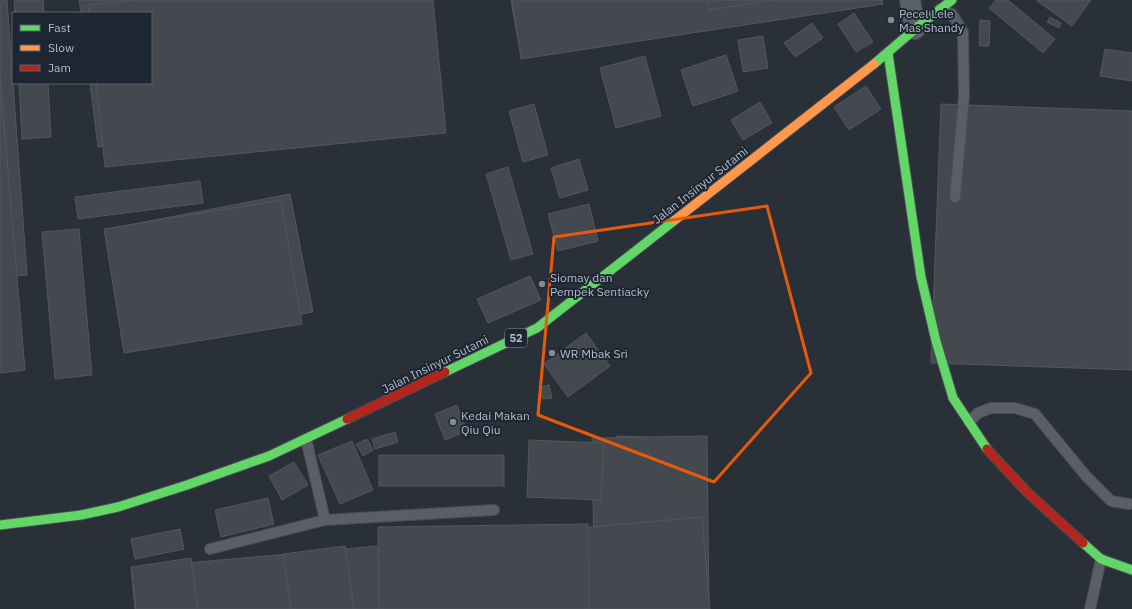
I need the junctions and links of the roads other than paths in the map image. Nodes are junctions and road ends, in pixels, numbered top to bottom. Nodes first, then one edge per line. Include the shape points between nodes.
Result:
1 (910, 0) edge
2 (952, 0) edge
3 (940, 9) junction
4 (915, 29) junction
5 (888, 53) junction
6 (955, 197) dead end
7 (969, 422) junction
8 (306, 439) junction
9 (1129, 504) dead end
10 (494, 510) dead end
11 (325, 520) junction
12 (0, 525) edge
13 (210, 549) dead end
14 (1101, 559) junction
15 (1132, 570) edge
16 (1090, 609) edge

1 - 4 street
2 - 3 main road, Jalan Insinyur Sutami / 52
3 - 4 main road, Jalan Insinyur Sutami / 52
3 - 6 lane via 952,14 963,32 964,97
4 - 5 main road, Jalan Insinyur Sutami / 52
5 - 7 main road via 921,277 953,398
5 - 8 main road, Jalan Insinyur Sutami / 52 via 536,328
7 - 9 lane via 978,412 992,408 1016,408 1035,414 1086,476 1111,501
7 - 14 main road via 989,452 1027,492
8 - 11 lane
8 - 12 main road, Jalan Insinyur Sutami / 52 via 247,464 118,506 81,515
10 - 11 lane
11 - 13 lane
14 - 15 main road
14 - 16 lane

